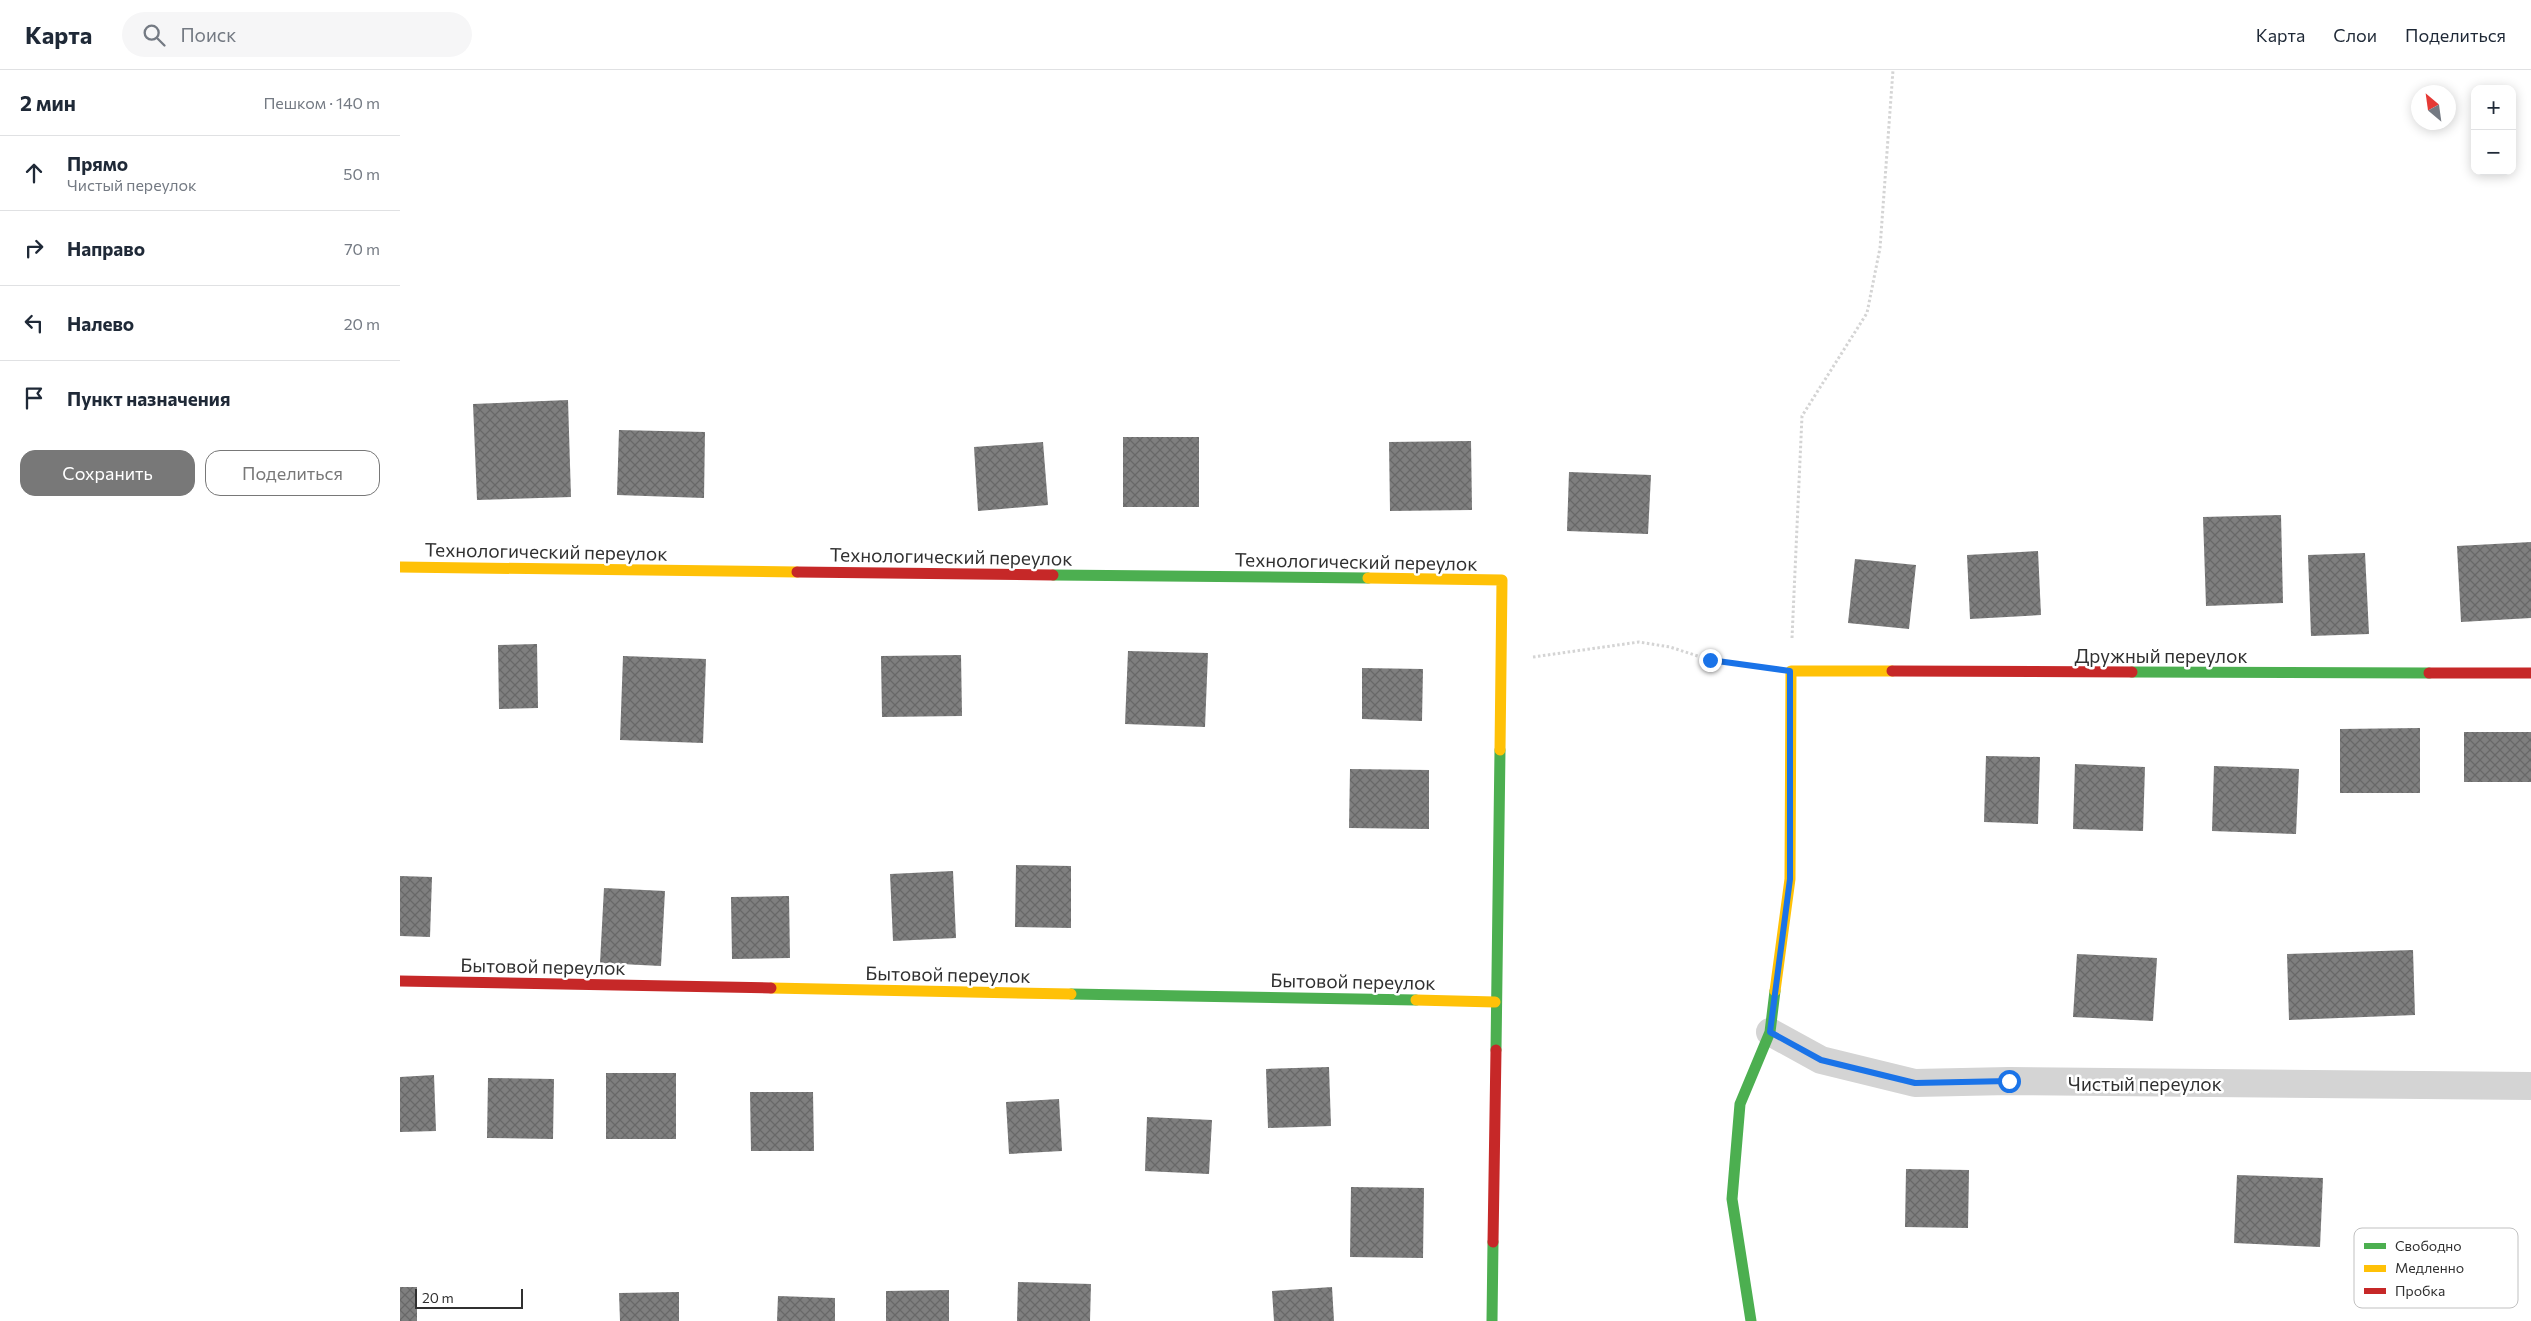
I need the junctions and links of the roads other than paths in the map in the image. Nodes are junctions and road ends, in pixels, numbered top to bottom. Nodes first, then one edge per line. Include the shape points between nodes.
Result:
1 (400, 567) edge
2 (2531, 673) edge
3 (400, 981) edge
4 (1495, 1002) junction
5 (1770, 1032) junction
6 (2531, 1086) edge
7 (1492, 1321) edge
8 (1751, 1321) edge

1 - 4 street, Технологический переулок via 1502,580
2 - 5 street, Дружный переулок via 1790,671 1790,879
3 - 4 street, Бытовой переулок
4 - 7 street
5 - 6 street, Чистый переулок via 1821,1060 1915,1083
5 - 8 street via 1740,1104 1732,1199

